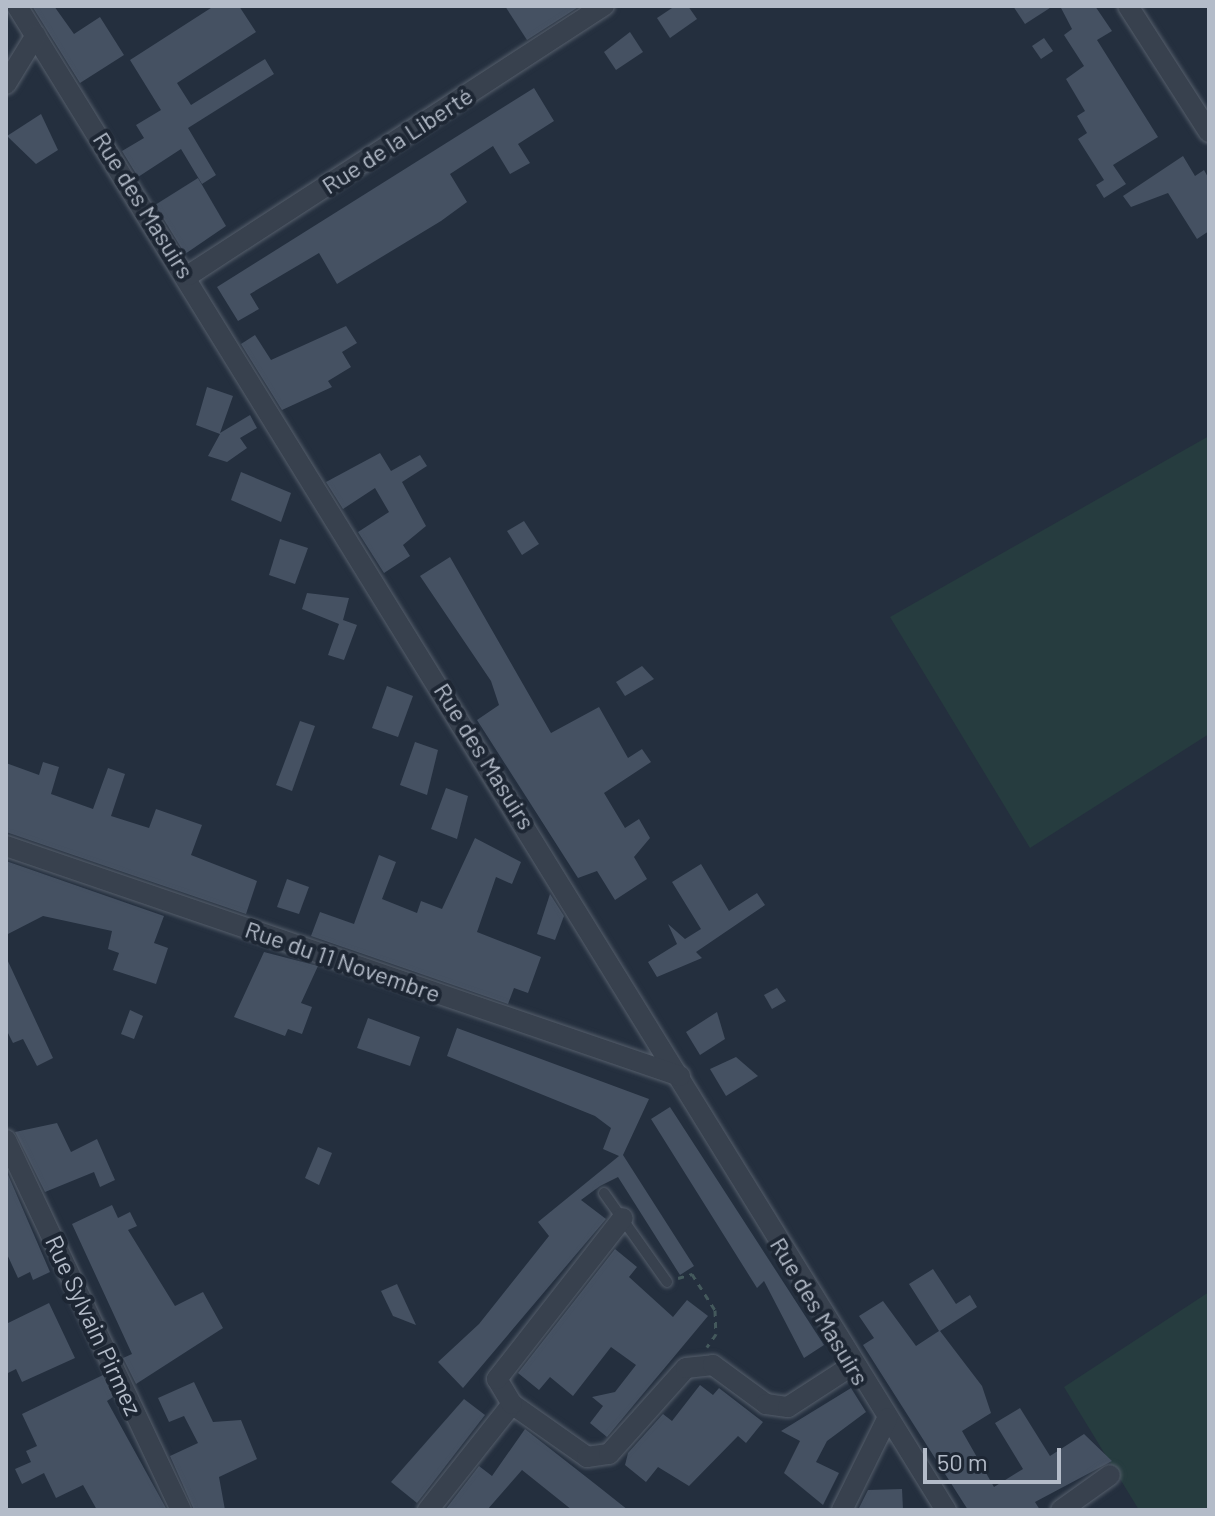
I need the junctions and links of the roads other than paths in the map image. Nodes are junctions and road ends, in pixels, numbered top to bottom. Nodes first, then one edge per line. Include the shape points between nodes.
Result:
1 (17, 6) edge
2 (604, 6) edge
3 (1128, 6) edge
4 (36, 35) junction
5 (6, 84) edge
6 (1209, 132) edge
7 (189, 275) junction
8 (6, 846) edge
9 (680, 1076) junction
10 (6, 1140) edge
11 (604, 1193) dead end
12 (623, 1218) junction
13 (667, 1282) road end
14 (853, 1365) junction
15 (512, 1404) junction
16 (887, 1419) junction
17 (1110, 1475) dead end
18 (181, 1510) edge
19 (428, 1510) edge
20 (842, 1510) edge
21 (946, 1510) edge
22 (1061, 1510) edge

1 - 4 street, Rue des Masuirs
2 - 7 street, Rue de la Liberté
3 - 6 street
4 - 5 street
4 - 7 street, Rue des Masuirs
7 - 9 street, Rue des Masuirs
8 - 9 street, Rue du 11 Novembre
9 - 14 street, Rue des Masuirs
10 - 18 street, Rue Sylvain Pirmez
11 - 12 lane
12 - 13 lane
12 - 15 street via 497,1379
14 - 15 street via 788,1407 766,1404 713,1365 694,1367 609,1454 587,1457
14 - 16 street, Rue des Masuirs
15 - 19 street
16 - 20 street
16 - 21 street, Rue des Masuirs
17 - 22 street

